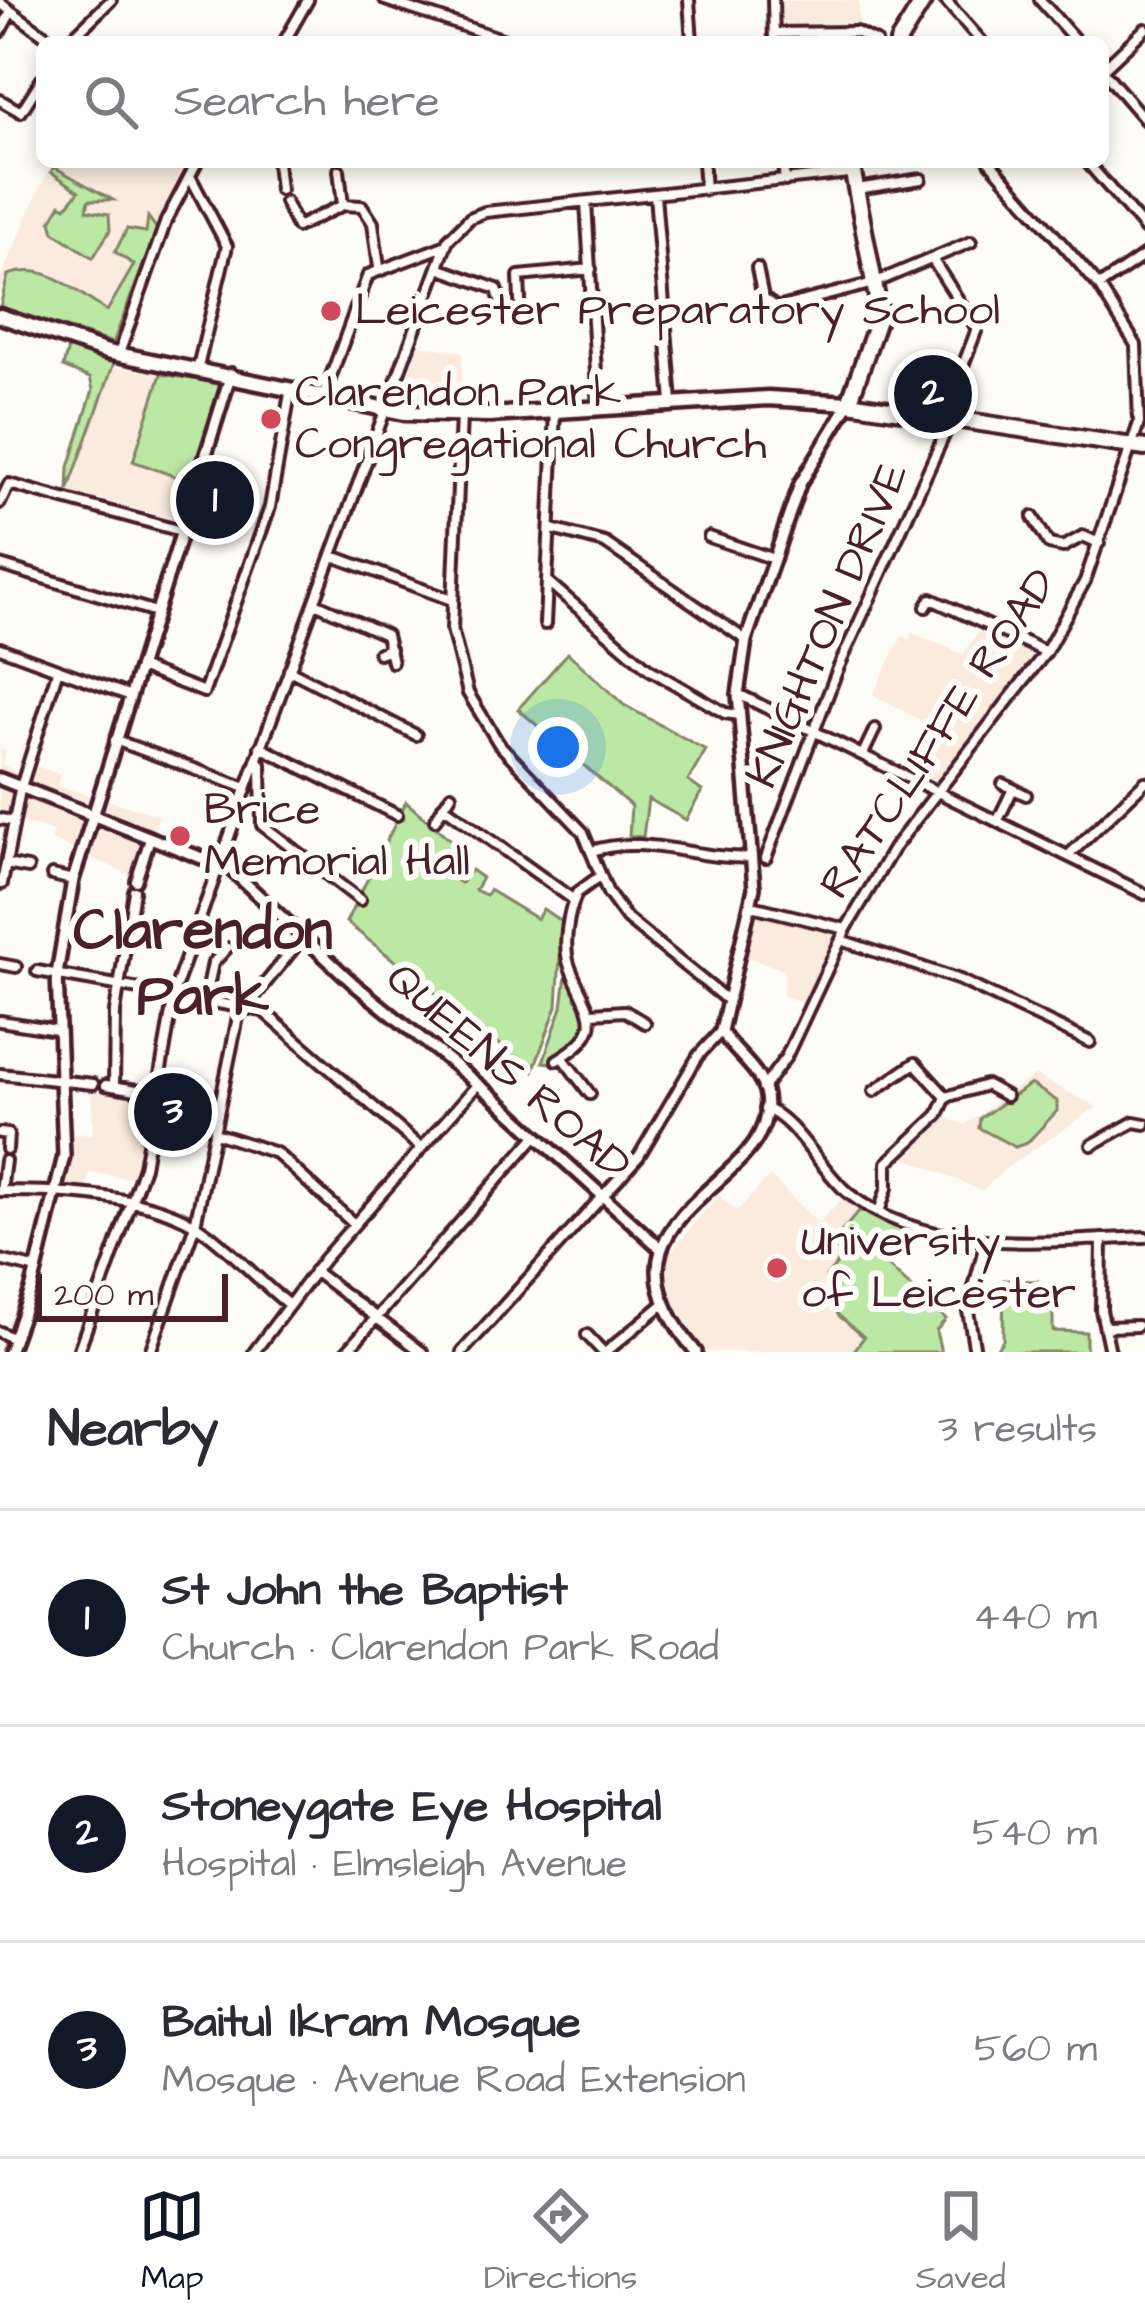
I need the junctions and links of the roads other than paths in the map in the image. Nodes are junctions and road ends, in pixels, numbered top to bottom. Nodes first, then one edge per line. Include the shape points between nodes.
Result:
1 (111, 0) edge
2 (308, 0) edge
3 (386, 0) edge
4 (689, 0) edge
5 (773, 0) edge
6 (924, 0) edge
7 (945, 0) edge
8 (1040, 0) edge
9 (0, 3) edge
10 (12, 12) junction
11 (1145, 29) edge
12 (0, 32) edge
13 (46, 36) edge
14 (74, 36) edge
15 (287, 36) edge
16 (493, 36) edge
17 (692, 36) edge
18 (774, 36) edge
19 (790, 36) edge
20 (864, 36) edge
21 (902, 36) edge
22 (977, 36) edge
23 (1072, 36) edge
24 (1109, 64) edge
25 (1109, 77) edge
26 (36, 88) edge
27 (0, 100) edge
28 (1145, 120) edge
29 (193, 168) edge
30 (278, 168) edge
31 (703, 168) edge
32 (784, 168) edge
33 (996, 168) edge
34 (1092, 168) edge
35 (339, 170) dead end
36 (189, 175) junction
37 (850, 175) edge
38 (921, 179) dead end
39 (785, 181) junction
40 (280, 190) dead end
41 (705, 190) junction
42 (655, 195) junction
43 (285, 202) dead end
44 (586, 202) junction
45 (344, 205) junction
46 (1145, 230) edge
47 (971, 242) dead end
48 (445, 246) junction
49 (1145, 255) edge
50 (934, 262) junction
51 (379, 267) junction
52 (438, 268) junction
53 (758, 268) dead end
54 (591, 269) junction
55 (874, 283) junction
56 (1100, 286) junction
57 (500, 300) dead end
58 (520, 301) dead end
59 (0, 316) edge
60 (119, 354) junction
61 (198, 367) junction
62 (231, 374) junction
63 (290, 388) junction
64 (324, 395) junction
65 (822, 400) junction
66 (672, 402) junction
67 (848, 403) junction
68 (1143, 403) edge
69 (598, 406) junction
70 (387, 410) junction
71 (555, 410) junction
72 (461, 415) junction
73 (947, 417) junction
74 (837, 430) junction
75 (1138, 447) edge
76 (0, 503) edge
77 (1033, 517) dead end
78 (552, 529) junction
79 (181, 531) junction
80 (709, 537) dead end
81 (1099, 543) junction
82 (333, 556) junction
83 (771, 558) junction
84 (0, 565) edge
85 (548, 582) junction
86 (452, 600) junction
87 (315, 603) junction
88 (926, 607) dead end
89 (156, 612) junction
90 (545, 624) dead end
91 (746, 640) junction
92 (0, 648) edge
93 (390, 650) junction
94 (1046, 652) junction
95 (379, 653) dead end
96 (392, 662) dead end
97 (138, 666) junction
98 (58, 669) junction
99 (289, 670) junction
100 (738, 694) junction
101 (128, 695) junction
102 (739, 715) junction
103 (875, 729) dead end
104 (815, 730) junction
105 (416, 735) dead end
106 (115, 740) junction
107 (260, 747) junction
108 (862, 754) junction
109 (256, 760) junction
110 (0, 779) edge
111 (1145, 782) edge
112 (246, 788) junction
113 (20, 790) junction
114 (940, 791) junction
115 (451, 795) dead end
116 (1026, 795) dead end
117 (443, 806) junction
118 (397, 815) dead end
119 (91, 818) junction
120 (0, 819) edge
121 (435, 820) dead end
122 (997, 820) junction
123 (13, 821) junction
124 (150, 839) junction
125 (592, 851) junction
126 (1068, 856) junction
127 (752, 857) junction
128 (766, 858) dead end
129 (217, 863) junction
130 (4, 867) edge
131 (28, 868) dead end
132 (52, 875) dead end
133 (600, 876) junction
134 (73, 880) junction
135 (2, 884) edge
136 (1145, 894) edge
137 (360, 900) dead end
138 (574, 900) junction
139 (752, 906) junction
140 (846, 928) junction
141 (303, 937) junction
142 (841, 940) junction
143 (227, 948) dead end
144 (0, 964) edge
145 (16, 967) dead end
146 (38, 971) dead end
147 (57, 974) junction
148 (119, 986) junction
149 (174, 995) junction
150 (727, 1000) junction
151 (206, 1001) junction
152 (243, 1007) junction
153 (592, 1013) junction
154 (0, 1021) edge
155 (646, 1023) dead end
156 (57, 1030) junction
157 (721, 1031) junction
158 (1090, 1042) dead end
159 (0, 1075) edge
160 (63, 1081) junction
161 (93, 1084) dead end
162 (478, 1084) junction
163 (764, 1088) junction
164 (143, 1091) dead end
165 (874, 1091) dead end
166 (586, 1095) dead end
167 (1006, 1096) dead end
168 (946, 1097) junction
169 (764, 1109) junction
170 (1145, 1124) edge
171 (0, 1133) edge
172 (215, 1133) junction
173 (536, 1136) junction
174 (1092, 1145) dead end
175 (421, 1148) junction
176 (7, 1149) dead end
177 (5, 1161) dead end
178 (0, 1191) edge
179 (57, 1191) junction
180 (604, 1198) junction
181 (132, 1203) junction
182 (879, 1212) junction
183 (354, 1224) junction
184 (195, 1226) junction
185 (1145, 1237) edge
186 (1102, 1239) junction
187 (986, 1240) junction
188 (660, 1248) junction
189 (0, 1260) edge
190 (37, 1269) junction
191 (314, 1271) junction
192 (929, 1298) dead end
193 (969, 1304) junction
194 (289, 1305) junction
195 (661, 1306) junction
196 (375, 1314) junction
197 (1137, 1326) dead end
198 (1106, 1327) junction
199 (0, 1332) edge
200 (587, 1336) dead end
201 (14, 1339) junction
202 (9, 1352) edge
203 (78, 1352) edge
204 (150, 1352) edge
205 (254, 1352) edge
206 (346, 1352) edge
207 (422, 1352) edge
208 (462, 1352) edge
209 (604, 1352) edge
210 (696, 1352) edge
211 (975, 1352) edge
212 (1110, 1352) edge

1 - 14 street
2 - 15 street
3 - 16 street
4 - 17 street
5 - 18 street
6 - 21 highway
7 - 22 street
8 - 23 street
9 - 10 street
10 - 12 street
10 - 13 street
11 - 24 street
19 - 20 street
25 - 28 street
26 - 27 street via 21,112
29 - 36 street
30 - 40 street
31 - 41 street
32 - 39 street
33 - 56 street
34 - 46 street
35 - 45 street
36 - 60 street
36 - 61 street via 226,246
37 - 38 street
37 - 39 street
37 - 55 highway
39 - 41 street
41 - 42 street
42 - 44 street
42 - 66 street
43 - 45 street via 297,227
44 - 48 street via 477,214
44 - 54 street
45 - 51 street via 370,214
47 - 50 street
48 - 51 street
48 - 52 street
49 - 56 street
50 - 55 street
50 - 73 street, KNIGHTON DRIVE via 977,329
51 - 64 street via 364,282
52 - 57 street via 497,289
52 - 70 street
53 - 55 street via 763,298 777,308
54 - 58 street via 519,276
54 - 69 street
55 - 67 highway via 880,320
56 - 68 street via 1136,344
59 - 60 main road
60 - 61 main road
61 - 62 main road
62 - 63 main road
62 - 79 street
63 - 64 main road
63 - 97 street via 269,507 204,692
64 - 70 main road
65 - 66 main road
65 - 67 main road
65 - 74 street
66 - 69 main road
67 - 73 highway
67 - 74 street
68 - 75 street, RATCLIFFE ROAD
69 - 71 main road
70 - 72 main road
70 - 82 street
71 - 72 main road
71 - 78 street
72 - 86 street
73 - 75 highway
73 - 104 street, KNIGHTON DRIVE
74 - 83 street via 800,484
75 - 81 street, RATCLIFFE ROAD
76 - 79 street via 9,484
77 - 81 street, RATCLIFFE ROAD via 1053,545 1083,536
78 - 85 street
78 - 91 street via 604,543
79 - 89 street
80 - 83 street
81 - 94 street, RATCLIFFE ROAD
82 - 86 street
82 - 87 street
83 - 91 street
84 - 89 street
85 - 90 street
85 - 102 street via 649,669
86 - 125 street via 456,656 477,711
87 - 93 street via 386,635
87 - 99 street
88 - 94 street via 931,598
89 - 97 street
91 - 100 street
92 - 98 street
93 - 95 street
93 - 96 street
94 - 114 street, RATCLIFFE ROAD
97 - 101 street
98 - 101 street
98 - 113 street
99 - 105 street
99 - 107 street
100 - 102 street
100 - 104 street
101 - 106 street
102 - 127 street
103 - 108 street
104 - 108 street
104 - 128 street, KNIGHTON DRIVE
106 - 112 street
106 - 119 street
107 - 109 street
107 - 118 street
108 - 114 street
109 - 112 street
109 - 137 street via 262,825
110 - 113 street, QUEENS ROAD
111 - 126 street
112 - 129 street
113 - 119 street, QUEENS ROAD
113 - 123 street
114 - 122 street
114 - 140 street, RATCLIFFE ROAD
115 - 117 street
116 - 122 street via 1008,787
117 - 121 street
117 - 138 street
119 - 124 street, QUEENS ROAD
119 - 134 street
120 - 123 street
122 - 126 street
123 - 130 street
124 - 129 street, QUEENS ROAD
124 - 148 street
125 - 127 street via 631,842
125 - 133 street
126 - 136 street
127 - 139 street
129 - 141 street, QUEENS ROAD
129 - 149 street
130 - 131 street
130 - 135 street
132 - 134 street
133 - 138 street
133 - 150 street via 635,929
134 - 147 street
138 - 153 street via 567,958
139 - 140 street
139 - 150 street
140 - 142 street, RATCLIFFE ROAD
141 - 152 street
141 - 162 street, QUEENS ROAD
142 - 158 street via 960,980
142 - 163 street, RATCLIFFE ROAD
143 - 151 street via 213,963
144 - 145 street
146 - 147 street
147 - 148 street
147 - 156 street
148 - 149 street
148 - 164 street via 110,1085
149 - 151 street
149 - 181 street
150 - 157 street
151 - 152 street
152 - 172 street
152 - 175 street via 274,1017
153 - 155 street via 625,1011
153 - 166 street via 583,1042 559,1059
154 - 156 street
156 - 160 street
157 - 163 street
157 - 180 street
159 - 160 street
160 - 161 street
160 - 179 street
162 - 173 street, QUEENS ROAD
162 - 175 street
163 - 169 street
165 - 168 street via 915,1063
167 - 168 street via 986,1085
168 - 182 street via 938,1115 887,1163
169 - 182 street via 781,1116 840,1186
169 - 188 street via 754,1138
170 - 174 street via 1134,1121
171 - 176 street via 8,1134
172 - 183 street via 276,1153
172 - 184 street
173 - 180 street, QUEENS ROAD
173 - 196 street
175 - 183 street
177 - 178 street
178 - 179 street
179 - 181 street
179 - 190 street
180 - 188 street, QUEENS ROAD
180 - 208 street
181 - 184 street
181 - 203 street
182 - 187 street
183 - 191 street
184 - 194 street
184 - 204 street
185 - 186 street
186 - 187 street
186 - 198 street
187 - 193 street
188 - 195 street
189 - 190 street
190 - 201 street
191 - 194 street
191 - 196 street
192 - 193 street
193 - 211 street
194 - 205 street
195 - 209 street
195 - 210 street
196 - 206 street
196 - 207 street
197 - 198 street
198 - 212 street
199 - 201 street
200 - 209 street
201 - 202 street

